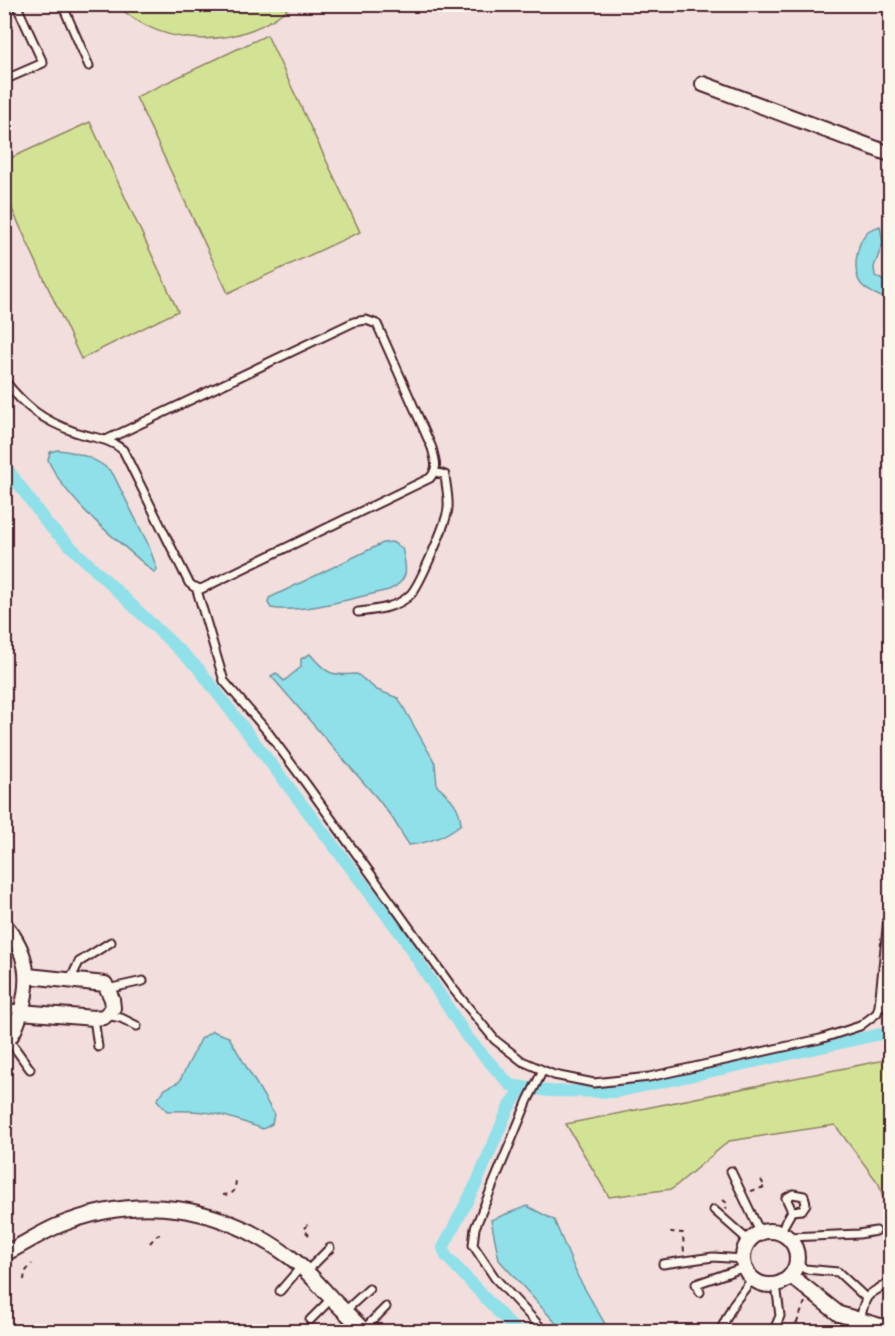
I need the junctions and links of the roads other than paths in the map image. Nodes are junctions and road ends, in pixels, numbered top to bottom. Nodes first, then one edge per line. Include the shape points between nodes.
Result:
1 (16, 4) edge
2 (62, 4) edge
3 (88, 66) dead end
4 (4, 80) edge
5 (703, 84) dead end
6 (891, 154) edge
7 (4, 380) edge
8 (106, 440) junction
9 (436, 472) junction
10 (196, 587) junction
11 (358, 612) dead end
12 (891, 899) edge
13 (4, 924) edge
14 (111, 942) dead end
15 (28, 976) junction
16 (70, 980) junction
17 (143, 981) dead end
18 (107, 988) junction
19 (879, 1006) junction
20 (891, 1007) edge
21 (4, 1008) edge
22 (21, 1010) junction
23 (100, 1017) junction
24 (137, 1026) dead end
25 (7, 1042) edge
26 (98, 1047) dead end
27 (30, 1069) dead end
28 (542, 1070) junction
29 (731, 1171) dead end
30 (714, 1210) dead end
31 (792, 1211) dead end
32 (876, 1231) dead end
33 (785, 1235) junction
34 (755, 1237) junction
35 (330, 1248) dead end
36 (4, 1254) edge
37 (663, 1264) dead end
38 (747, 1268) junction
39 (304, 1269) junction
40 (794, 1270) junction
41 (776, 1284) junction
42 (888, 1284) dead end
43 (369, 1289) dead end
44 (280, 1291) dead end
45 (700, 1292) dead end
46 (332, 1298) junction
47 (867, 1298) junction
48 (386, 1307) dead end
49 (345, 1311) junction
50 (310, 1320) dead end
51 (860, 1321) junction
52 (722, 1327) dead end
53 (891, 1329) edge
54 (362, 1330) edge
55 (545, 1332) edge
56 (773, 1332) edge

1 - 4 lane via 43,63
2 - 3 lane
5 - 6 street
7 - 8 lane via 27,407 52,422
8 - 9 lane via 354,322 366,320 377,324 432,448
8 - 10 lane via 123,450 189,583
9 - 10 lane via 201,588
9 - 11 lane via 445,475 448,509 430,558 410,595 379,610
10 - 28 lane via 224,681 267,730 454,990 495,1040 522,1061
12 - 19 lane
13 - 15 street via 20,948
14 - 16 lane via 79,962
15 - 16 street
15 - 22 street
16 - 18 street via 105,984
17 - 18 lane
18 - 23 street via 113,1008
19 - 20 lane
19 - 28 lane via 877,1013 860,1026 820,1039 649,1077 594,1083
21 - 22 lane
22 - 23 street
22 - 25 street
23 - 24 lane via 122,1018
23 - 26 lane
25 - 27 lane
28 - 55 lane via 475,1228 473,1245 495,1278
29 - 34 lane
30 - 34 lane
31 - 33 lane
32 - 33 lane
33 - 34 street via 767,1231
33 - 40 street via 797,1250
34 - 38 street via 743,1252
35 - 39 lane
36 - 39 street via 57,1226 98,1214 127,1207 171,1207 229,1222 262,1238
37 - 38 lane via 713,1257
38 - 41 street via 766,1285
38 - 45 lane via 696,1284
38 - 52 lane
39 - 44 lane
39 - 46 street
40 - 41 street
40 - 47 lane via 838,1272
40 - 51 street via 813,1293 839,1314
41 - 56 lane via 780,1316
42 - 47 lane via 869,1293
43 - 49 lane
46 - 49 street
46 - 50 lane
47 - 51 lane
48 - 54 lane
49 - 54 street
51 - 53 street

